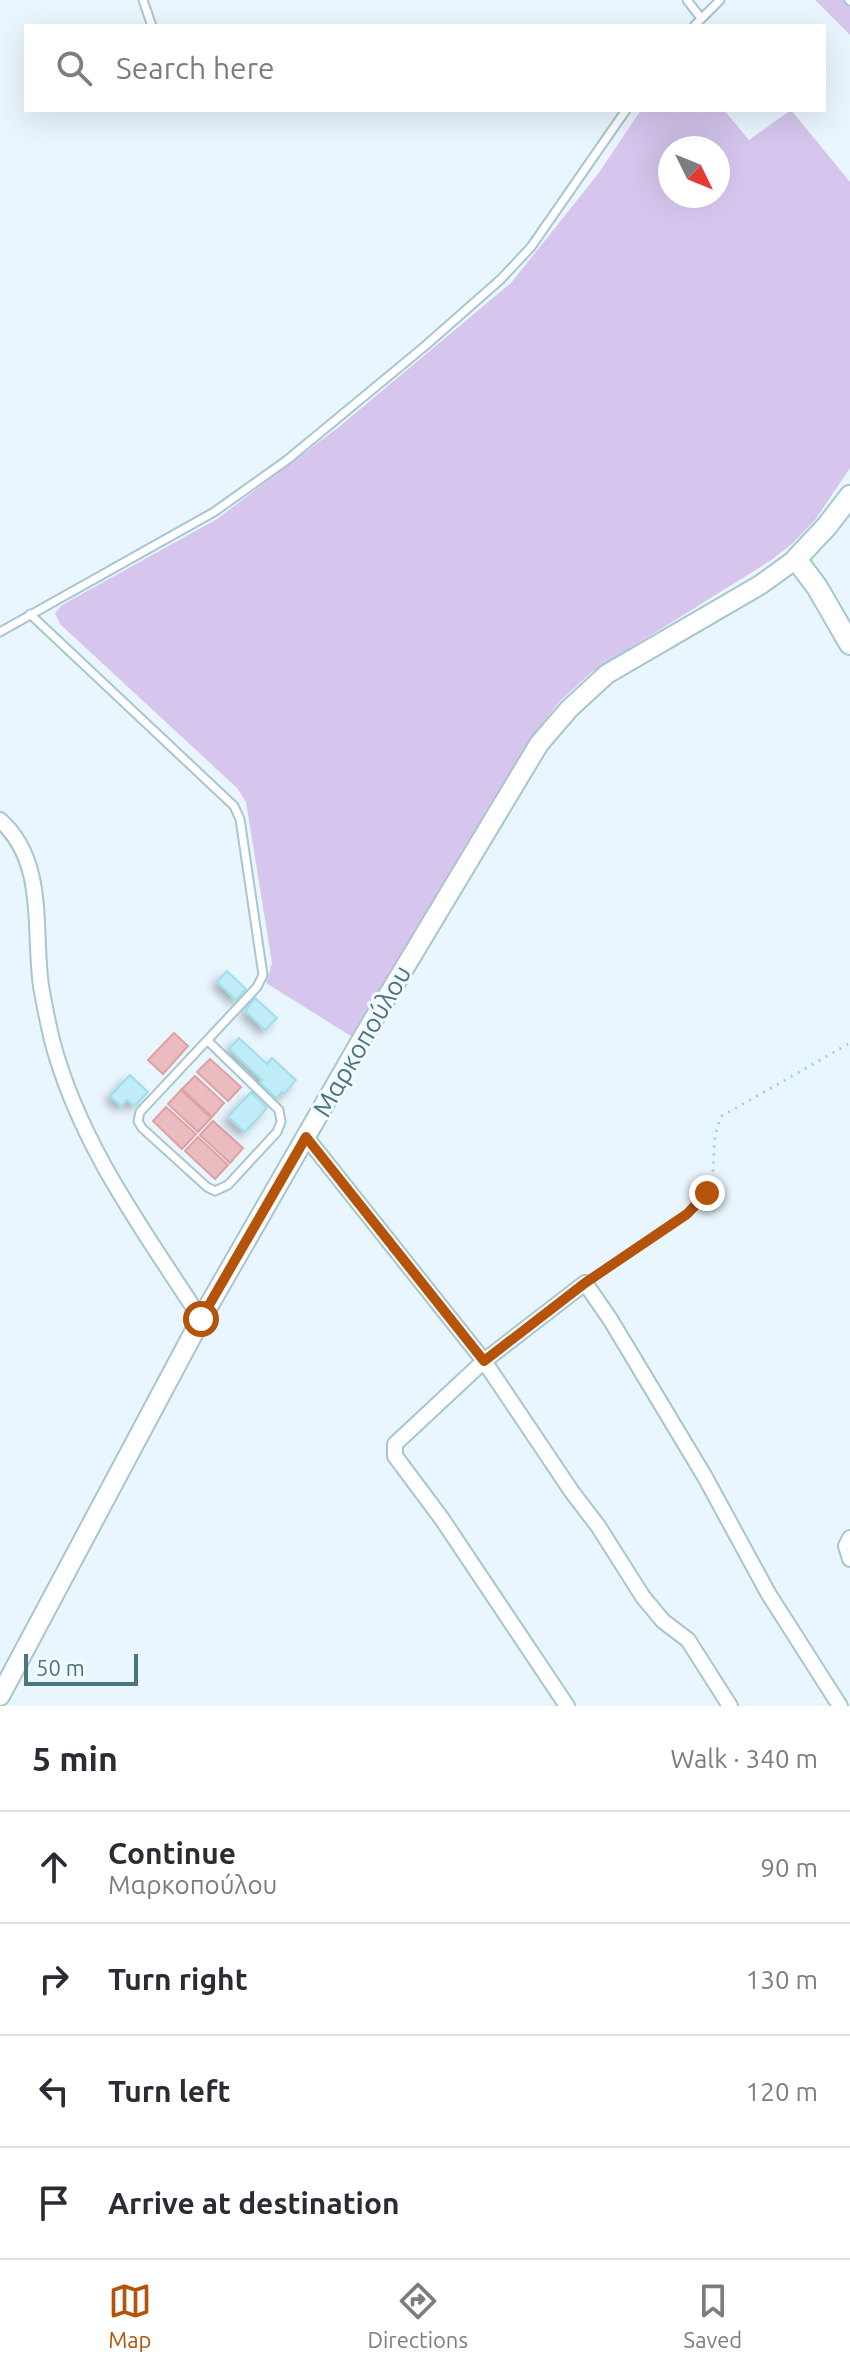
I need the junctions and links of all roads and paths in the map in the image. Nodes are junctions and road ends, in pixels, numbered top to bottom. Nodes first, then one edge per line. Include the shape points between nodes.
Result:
1 (143, 0) edge
2 (687, 0) edge
3 (720, 0) edge
4 (701, 18) junction
5 (151, 24) edge
6 (696, 24) edge
7 (625, 112) edge
8 (850, 496) edge
9 (796, 559) junction
10 (30, 614) junction
11 (0, 632) edge
12 (850, 644) edge
13 (0, 820) edge
14 (208, 1041) junction
15 (850, 1043) edge
16 (306, 1137) junction
17 (585, 1283) junction
18 (201, 1319) junction
19 (484, 1361) junction
20 (850, 1538) edge
21 (850, 1559) edge
22 (5, 1674) edge
23 (0, 1696) edge
24 (567, 1706) edge
25 (730, 1706) edge
26 (840, 1706) edge

1 - 5 lane
2 - 4 lane
3 - 4 lane
4 - 6 lane
7 - 10 lane via 531,247 425,346 287,460 214,512
8 - 9 main road, Μαρκοπούλου
9 - 12 main road
9 - 16 street, Μαρκοπούλου via 607,674 539,744
10 - 11 lane
10 - 14 lane via 234,806 240,819 263,975
13 - 18 street via 25,850 49,1028 79,1120 119,1193
14 - 14 lane via 140,1112 138,1121 215,1191 228,1185 281,1122 279,1110
15 - 17 path via 722,1116 715,1127 707,1193 687,1214
16 - 18 street, Μαρκοπούλου
16 - 19 street
17 - 19 street
17 - 26 street
18 - 22 street, Μαρκοπούλου
19 - 24 street via 395,1444 395,1456
19 - 25 street via 643,1597 688,1640
20 - 21 street
22 - 23 street, Μαρκοπούλου

